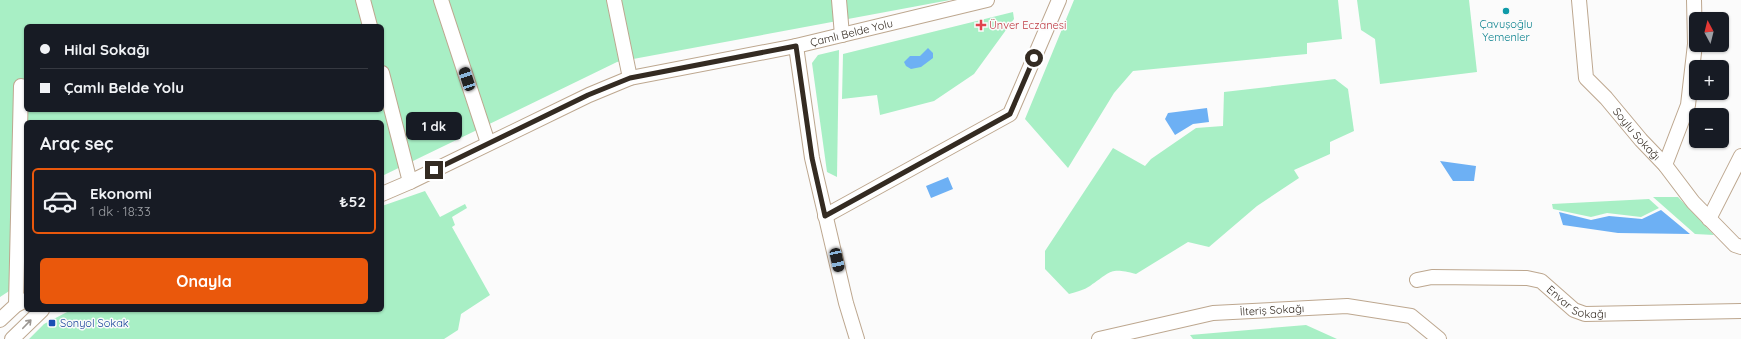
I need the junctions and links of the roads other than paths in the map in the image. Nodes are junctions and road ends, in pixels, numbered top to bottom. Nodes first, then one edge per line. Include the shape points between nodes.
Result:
1 (363, 0) edge
2 (442, 0) edge
3 (614, 0) edge
4 (839, 0) edge
5 (1059, 0) edge
6 (1579, 0) edge
7 (1694, 0) edge
8 (979, 1) edge
9 (369, 24) edge
10 (842, 35) junction
11 (796, 46) junction
12 (630, 78) junction
13 (384, 81) edge
14 (21, 86) dead end
15 (488, 143) junction
16 (1741, 156) edge
17 (1665, 164) junction
18 (410, 182) junction
19 (384, 193) edge
20 (825, 216) junction
21 (1709, 219) junction
22 (1741, 247) edge
23 (1417, 280) dead end
24 (21, 302) edge
25 (40, 312) edge
26 (1741, 312) edge
27 (0, 320) edge
28 (12, 339) edge
29 (857, 339) edge
30 (1099, 339) edge
31 (1439, 339) edge

1 - 9 street
2 - 15 street
3 - 12 street
4 - 10 street
5 - 20 street via 1010,114
6 - 17 street, Soylu Sokağı via 1586,78
7 - 17 street via 1695,44 1688,105
8 - 10 street, Çamlı Belde Yolu
10 - 11 street, Çamlı Belde Yolu
11 - 12 street, Çamlı Belde Yolu
11 - 20 street via 812,158
12 - 15 street, Çamlı Belde Yolu via 588,95
13 - 18 street
14 - 24 street
15 - 18 street, Çamlı Belde Yolu
16 - 21 street
17 - 21 street, Soylu Sokağı
18 - 19 street, Çamlı Belde Yolu
20 - 29 street
21 - 22 street, Soylu Sokağı via 1735,245
23 - 26 street, Envar Sokağı via 1432,277 1527,278 1541,281 1574,310 1585,314
24 - 27 street
28 -> 25 street
30 - 31 street, İlteriş Sokağı via 1213,313 1347,306 1411,316

